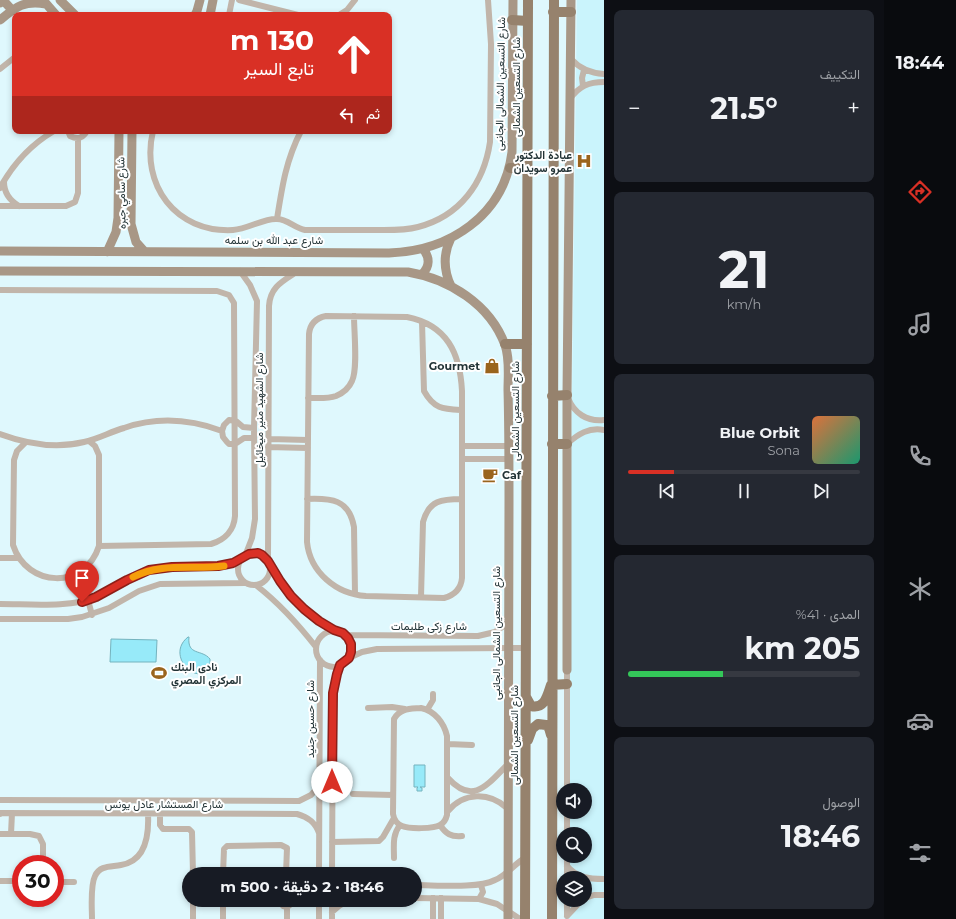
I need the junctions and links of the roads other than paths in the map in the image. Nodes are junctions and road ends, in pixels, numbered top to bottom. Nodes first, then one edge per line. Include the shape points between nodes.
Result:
1 (3, 0) edge
2 (60, 0) edge
3 (200, 0) edge
4 (213, 0) edge
5 (232, 0) edge
6 (239, 0) edge
7 (354, 0) edge
8 (488, 0) edge
9 (513, 0) edge
10 (528, 0) edge
11 (554, 0) edge
12 (570, 0) edge
13 (45, 2) edge
14 (0, 3) edge
15 (12, 10) junction
16 (53, 12) edge
17 (72, 12) edge
18 (196, 12) edge
19 (211, 12) edge
20 (230, 12) edge
21 (286, 12) edge
22 (344, 12) edge
23 (554, 12) junction
24 (570, 12) junction
25 (0, 20) edge
26 (512, 20) junction
27 (528, 21) junction
28 (12, 59) edge
29 (570, 59) junction
30 (0, 69) edge
31 (584, 70) junction
32 (604, 74) edge
33 (604, 82) edge
34 (583, 86) junction
35 (570, 99) junction
36 (49, 134) edge
37 (69, 134) edge
38 (84, 134) edge
39 (119, 134) edge
40 (132, 134) edge
41 (153, 134) edge
42 (299, 134) edge
43 (78, 138) junction
44 (510, 168) junction
45 (528, 168) junction
46 (4, 180) junction
47 (0, 188) edge
48 (0, 206) edge
49 (19, 206) junction
50 (118, 218) junction
51 (131, 219) junction
52 (277, 219) junction
53 (451, 238) junction
54 (423, 249) junction
55 (0, 251) edge
56 (144, 251) junction
57 (107, 252) junction
58 (0, 271) edge
59 (240, 271) junction
60 (297, 272) junction
61 (422, 274) junction
62 (451, 286) junction
63 (0, 290) edge
64 (269, 300) junction
65 (257, 301) junction
66 (354, 316) junction
67 (422, 322) junction
68 (527, 344) junction
69 (506, 349) junction
70 (552, 396) junction
71 (567, 396) junction
72 (308, 398) junction
73 (462, 410) junction
74 (604, 420) edge
75 (236, 421) junction
76 (254, 428) junction
77 (604, 430) edge
78 (222, 431) junction
79 (0, 434) edge
80 (254, 438) junction
81 (269, 439) junction
82 (308, 440) junction
83 (89, 441) junction
84 (26, 442) junction
85 (235, 444) junction
86 (552, 444) junction
87 (567, 444) junction
88 (462, 446) junction
89 (509, 446) junction
90 (268, 447) junction
91 (308, 448) junction
92 (462, 459) junction
93 (509, 459) junction
94 (307, 499) junction
95 (462, 499) junction
96 (99, 546) junction
97 (0, 558) edge
98 (18, 558) junction
99 (243, 558) junction
100 (269, 563) junction
101 (245, 583) junction
102 (257, 586) junction
103 (355, 594) junction
104 (421, 597) junction
105 (88, 600) junction
106 (0, 604) edge
107 (92, 615) junction
108 (0, 619) edge
109 (508, 623) junction
110 (334, 630) junction
111 (346, 635) junction
112 (316, 647) junction
113 (508, 648) junction
114 (526, 648) junction
115 (349, 658) junction
116 (320, 660) junction
117 (340, 665) junction
118 (567, 670) joint
119 (567, 684) junction
120 (551, 685) junction
121 (433, 694) dead end
122 (526, 697) junction
123 (368, 708) dead end
124 (406, 709) junction
125 (427, 710) junction
126 (552, 737) junction
127 (448, 744) junction
128 (472, 745) dead end
129 (526, 746) junction
130 (508, 764) junction
131 (448, 778) junction
132 (567, 783) edge
133 (320, 785) junction
134 (463, 790) junction
135 (478, 793) junction
136 (353, 794) dead end
137 (393, 795) junction
138 (463, 798) junction
139 (0, 800) edge
140 (266, 800) junction
141 (507, 808) junction
142 (448, 811) junction
143 (12, 813) junction
144 (0, 814) edge
145 (148, 814) junction
146 (160, 814) junction
147 (266, 814) junction
148 (394, 818) junction
149 (400, 825) junction
150 (440, 825) junction
151 (319, 833) junction
152 (0, 834) edge
153 (11, 834) junction
154 (462, 836) dead end
155 (332, 842) junction
156 (43, 855) edge
157 (394, 858) dead end
158 (525, 858) junction
159 (567, 866) joint
160 (193, 867) edge
161 (223, 867) edge
162 (286, 867) edge
163 (319, 867) edge
164 (334, 867) edge
165 (567, 871) edge
166 (572, 871) edge
167 (508, 872) junction
168 (592, 879) edge
169 (604, 879) edge
170 (0, 881) edge
171 (12, 881) edge
172 (64, 882) edge
173 (74, 882) dead end
174 (422, 885) edge
175 (481, 885) junction
176 (592, 896) edge
177 (604, 896) edge
178 (422, 898) edge
179 (433, 898) junction
180 (441, 898) junction
181 (479, 899) junction
182 (193, 907) edge
183 (223, 907) edge
184 (289, 907) edge
185 (319, 907) edge
186 (332, 907) edge
187 (338, 907) edge
188 (567, 907) edge
189 (576, 907) edge
190 (332, 912) junction
191 (508, 915) edge
192 (567, 918) edge
193 (92, 919) edge
194 (193, 919) edge
195 (223, 919) edge
196 (287, 919) edge
197 (319, 919) edge
198 (332, 919) edge
199 (433, 919) edge
200 (441, 919) edge
201 (520, 919) edge
202 (525, 919) edge
203 (552, 919) edge

1 - 14 main road
1 - 15 main road
2 - 17 main road
3 - 18 main road
4 - 19 main road
5 - 20 street
6 - 21 street
7 - 22 street
8 - 52 street via 491,44 490,142 480,178 467,197 439,219 406,230 305,230
9 - 26 main road, شارع التسعين الشمالى الجانبى
10 - 27 main road, شارع التسعين الشمالى
11 - 23 main road
12 - 24 main road
13 - 15 main road via 30,1
13 - 16 main road
15 - 25 main road
23 - 24 main road
23 - 70 main road
24 - 29 main road
26 - 27 main road
26 - 44 main road, شارع التسعين الشمالى الجانبى
27 - 45 main road, شارع التسعين الشمالى
28 - 30 street
29 - 31 street
29 - 35 main road
31 - 32 street
31 - 34 street
33 - 34 street via 592,82
34 - 35 street
35 - 71 main road
36 - 46 street via 21,157
37 - 43 street
38 - 43 street
39 - 50 main road, شارع سامي جبره
40 - 51 main road, شارع سامي جبره
41 - 52 street via 150,157 158,189 168,204 184,217 218,230 234,230
42 - 52 street via 286,167
43 - 49 street via 78,193 75,202 66,206
44 - 45 main road
44 - 53 main road, شارع عبد الله بن سلمه via 505,182 482,215 468,228
45 - 68 main road, شارع التسعين الشمالى
46 - 47 street
46 - 49 street via 9,198
48 - 49 street
50 - 51 main road via 125,221
50 - 57 main road, شارع سامي جبره via 116,232
51 - 56 main road, شارع سامي جبره via 134,236
53 - 54 main road, شارع عبد الله بن سلمه
53 - 62 main road via 444,262
54 - 56 main road, شارع عبد الله بن سلمه via 389,253
54 - 61 main road via 428,265
55 - 57 main road, شارع عبد الله بن سلمه
56 - 57 main road, شارع عبد الله بن سلمه
58 - 59 main road
59 - 60 main road
59 - 65 street, شارع الشهيد منير ميخائيل
60 - 61 main road
60 - 64 street via 274,288
61 - 62 main road
62 - 69 main road via 485,312 493,322
63 - 75 street via 225,293 235,306
64 - 65 street via 264,297
64 - 81 street, شارع الشهيد منير ميخائيل
65 - 76 street, شارع الشهيد منير ميخائيل
66 - 67 street via 407,318
66 - 72 street via 355,367 352,381 348,388 335,396
66 - 72 street via 326,316 312,324 309,334
67 - 73 street via 436,328 453,351 461,374
67 - 73 street via 424,391 434,405 442,409
68 - 69 main road
68 - 114 main road, شارع التسعين الشمالى
69 - 89 main road, شارع التسعين الشمالى الجانبى
70 - 71 main road
70 - 86 main road
71 - 74 street via 570,404 582,416
71 - 87 main road
72 - 82 street
73 - 88 street
75 - 76 street via 243,427
75 - 78 street via 226,422
75 - 85 street
76 - 80 street, شارع الشهيد منير ميخائيل
77 - 87 street via 593,429 583,432
78 - 83 street via 192,422 161,420 131,426
78 - 85 street via 224,440 229,444
79 - 84 street
80 - 85 street via 244,438
80 - 99 street, شارع الشهيد منير ميخائيل via 255,519 252,538
81 - 82 street
81 - 90 street, شارع الشهيد منير ميخائيل
82 - 91 street
83 - 84 street via 54,446
83 - 96 street via 99,455
84 - 98 street via 17,451 14,464 13,545
85 - 96 street via 235,521 229,533 222,539 211,544
86 - 87 main road
86 - 120 main road
87 - 118 main road
88 - 89 street
88 - 92 street
89 - 93 main road, شارع التسعين الشمالى الجانبى
90 - 91 street
90 - 100 street, شارع الشهيد منير ميخائيل
91 - 94 street
92 - 93 street
92 - 95 street
93 - 109 main road, شارع التسعين الشمالى الجانبى
94 - 103 street via 307,542 312,562 330,583
94 - 103 street via 333,500 344,507 351,517 354,527
95 - 104 street via 439,501 424,516
95 - 104 street via 460,587 444,598
96 - 98 street via 88,565 78,573 65,578 41,576 30,570
97 - 98 street
99 - 100 street via 258,553
99 - 101 street via 238,572
99 - 105 street via 218,566 149,570
100 - 102 street via 268,578
100 - 110 street via 304,609
101 - 102 street
101 - 107 street via 160,584 139,591
102 - 112 street via 295,620
103 - 104 street
105 - 106 street via 67,604
105 - 107 street
107 - 108 street via 68,619
109 - 111 street, شارع زكى طليمات via 495,632 478,636
109 - 113 main road, شارع التسعين الشمالى الجانبى
110 - 111 street
110 - 112 street via 323,634
111 - 115 street via 352,648
112 - 116 street
113 - 114 street, شارع زكى طليمات
113 - 115 street, شارع زكى طليمات via 377,649
113 - 130 main road, شارع التسعين الشمالى الجانبى
114 - 122 main road, شارع التسعين الشمالى
115 - 117 street
116 - 117 street via 327,665
116 - 133 street, شارع حسين جنيد
117 - 155 street, شارع حسين جنيد via 333,693
118 - 119 street
119 - 120 main road
119 - 132 street
120 - 122 main road via 541,706 531,706
120 - 126 main road
121 - 125 street
122 - 129 main road, شارع التسعين الشمالى
123 - 124 street
124 - 125 street
124 - 137 street via 396,714 394,719
125 - 127 street via 442,723
126 - 129 main road via 546,724 538,724 532,730
126 - 203 main road
127 - 128 street
127 - 131 street
129 - 158 main road, شارع التسعين الشمالى
130 - 135 street
130 - 141 main road, شارع التسعين الشمالى الجانبى
131 - 134 street
131 - 142 street
133 - 140 street, شارع المستشار عادل يونس via 306,799
133 - 151 street, شارع حسين جنيد
134 - 135 street
134 - 138 street
135 - 138 street
135 - 141 street
136 - 137 street
137 - 148 street
138 - 142 street
139 - 140 street, شارع المستشار عادل يونس
140 - 147 street
141 - 167 main road, شارع التسعين الشمالى الجانبى
142 - 150 street via 446,819
143 - 144 street, شارع المستشار عادل يونس
143 - 145 street, شارع المستشار عادل يونس
143 - 153 street
145 - 146 street, شارع المستشار عادل يونس
145 - 193 street via 146,844 141,853 122,865 104,867 94,877
146 - 147 street, شارع المستشار عادل يونس
146 - 160 street via 160,825 163,829 189,829 192,832
147 - 151 street, شارع المستشار عادل يونس via 303,816 313,822
148 - 149 street
148 - 155 street via 382,840
149 - 150 street via 431,828
149 - 157 street via 394,838
150 - 154 street via 449,835
151 - 163 street, شارع حسين جنيد
152 - 153 street
153 - 156 street via 39,836 43,844
155 - 164 street, شارع حسين جنيد
158 - 167 street
158 - 202 main road, شارع التسعين الشمالى
159 - 165 street
159 - 166 street
161 - 162 street via 224,849 227,846 281,845 287,848
167 - 175 street
167 - 191 main road, شارع التسعين الشمالى الجانبى
168 - 169 street
170 - 171 street
172 - 173 street
174 - 175 street
175 - 181 street via 483,892
176 - 177 street
178 - 179 street
179 - 180 street
179 - 199 street
180 - 181 street
180 - 200 street
181 - 191 street via 497,904
182 - 194 street
183 - 195 street
184 - 196 street
185 - 197 street
186 - 190 street
187 - 190 street
188 - 192 street
189 - 192 street
190 - 198 street
191 - 201 street

